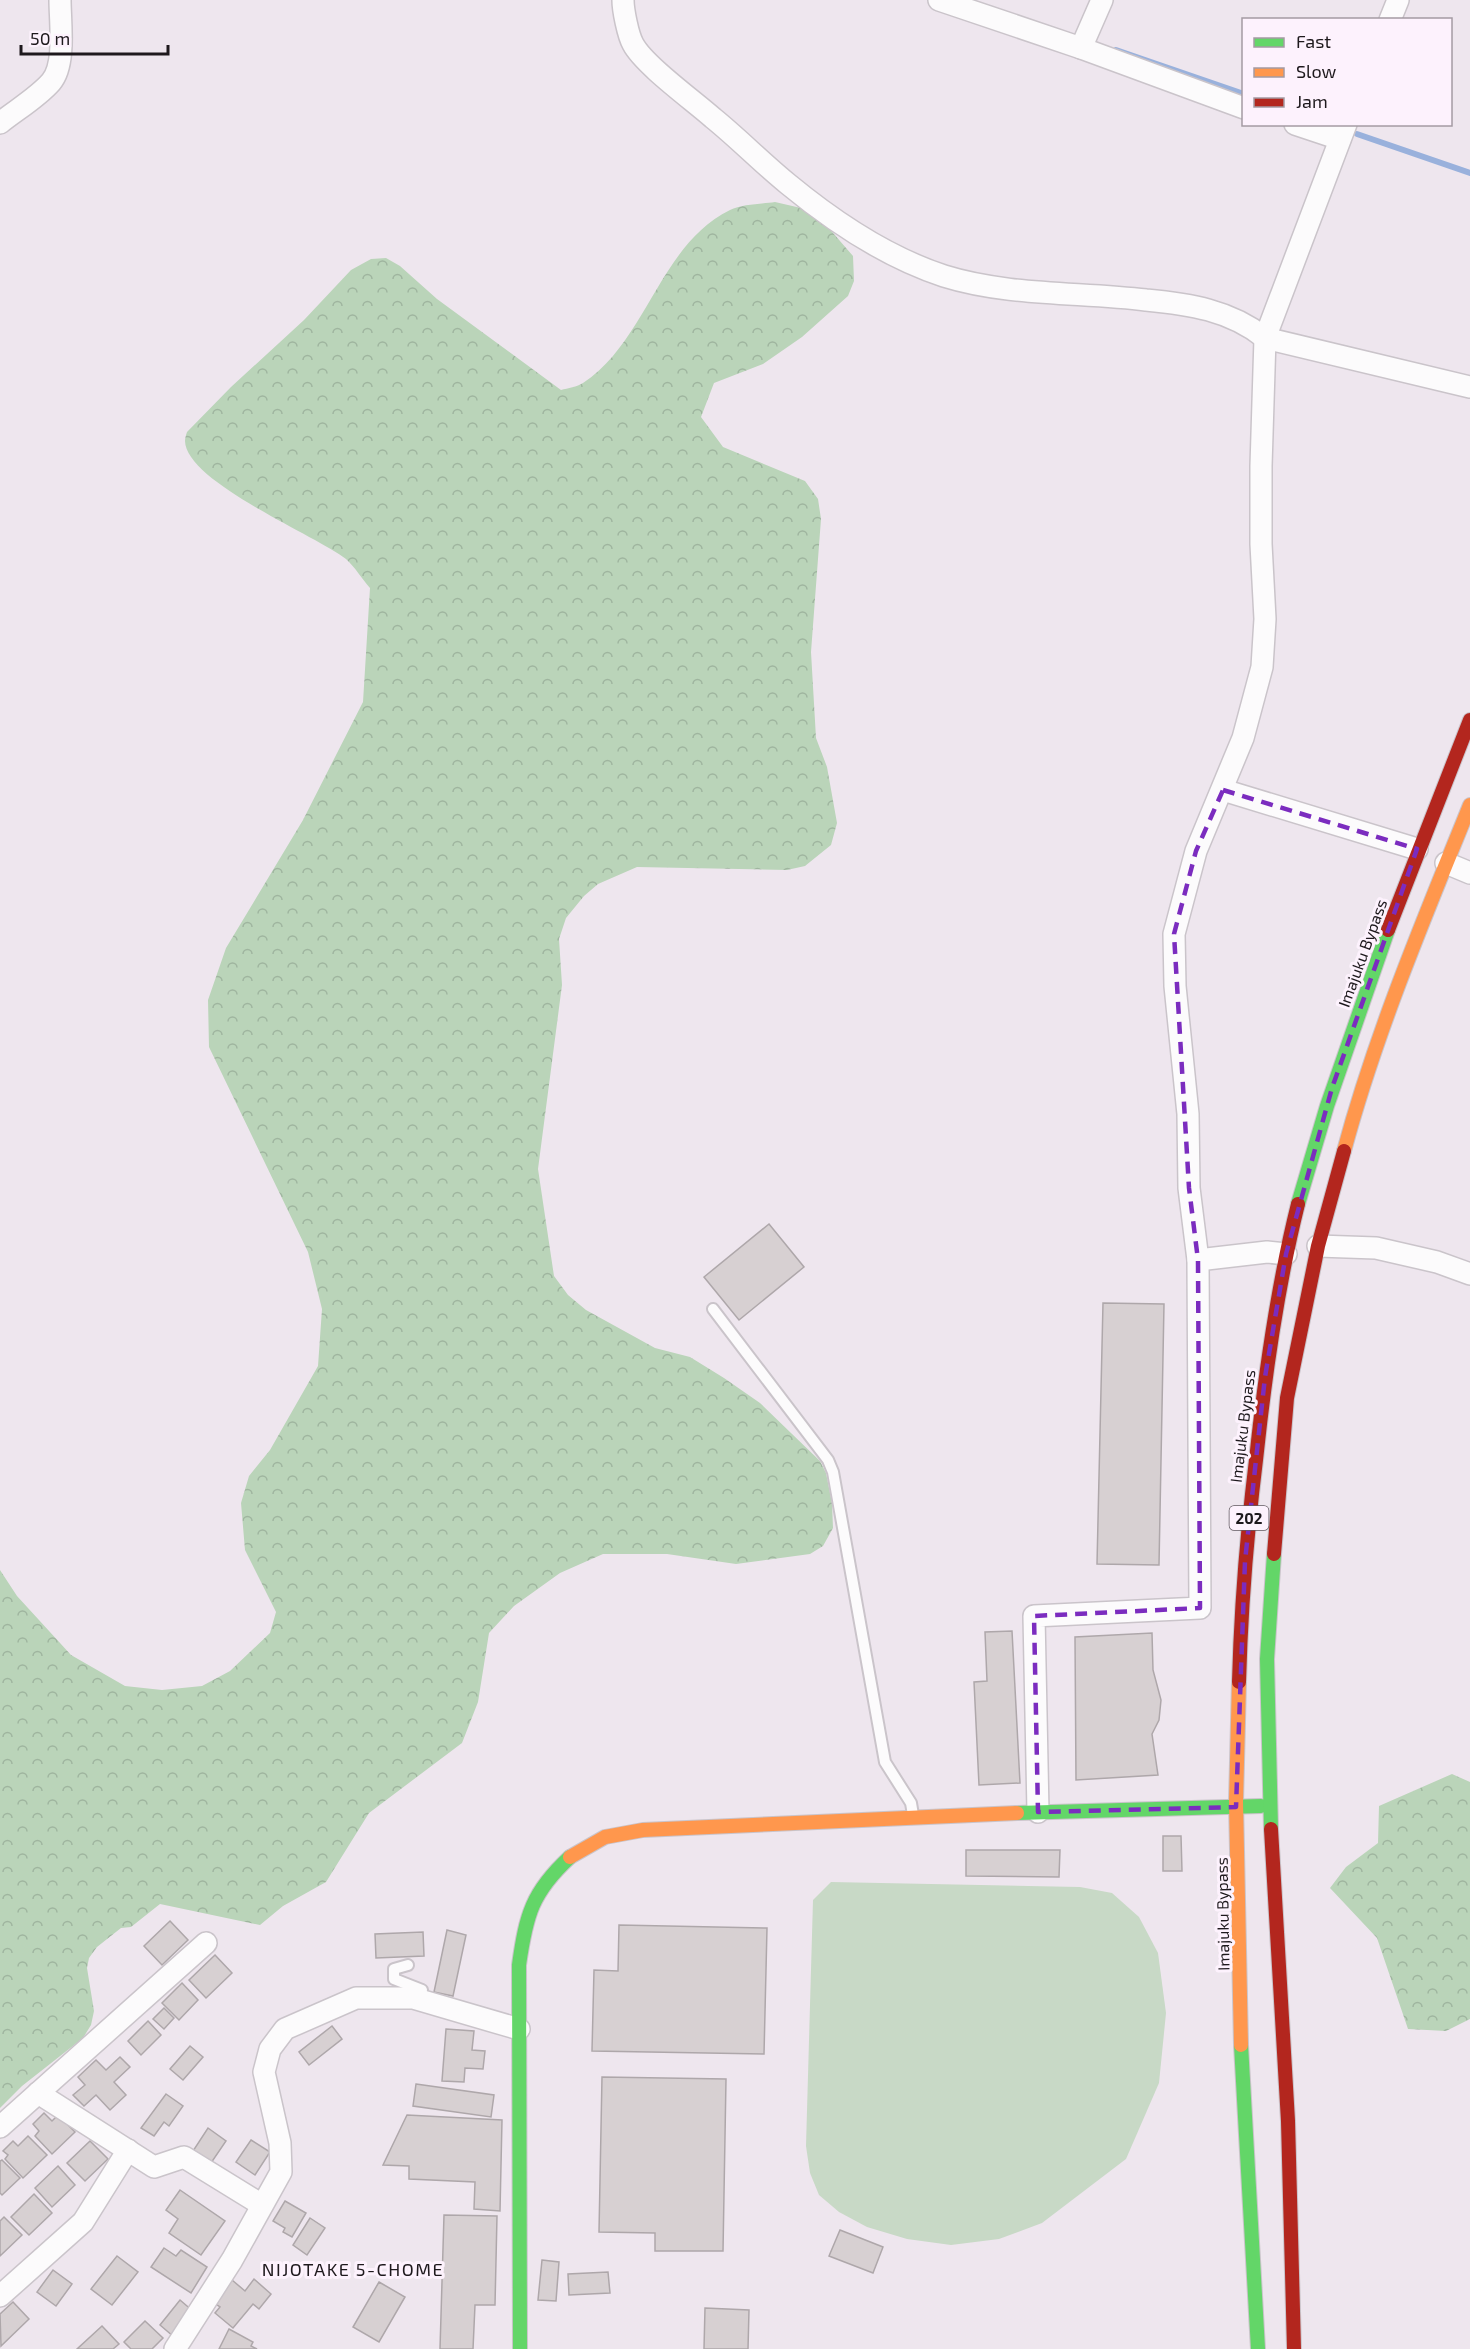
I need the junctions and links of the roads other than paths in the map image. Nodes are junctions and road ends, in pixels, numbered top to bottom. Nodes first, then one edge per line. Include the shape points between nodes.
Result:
1 (60, 0) edge
2 (623, 0) edge
3 (939, 0) edge
4 (1102, 0) edge
5 (1398, 0) edge
6 (1391, 18) edge
7 (1081, 48) junction
8 (1242, 107) edge
9 (0, 123) edge
10 (1307, 126) edge
11 (1343, 132) edge
12 (1265, 338) junction
13 (1470, 387) edge
14 (1470, 720) edge
15 (1223, 790) junction
16 (1470, 805) edge
17 (1417, 849) junction
18 (1446, 863) junction
19 (1470, 873) edge
20 (1318, 1246) junction
21 (1286, 1254) junction
22 (1198, 1260) junction
23 (1470, 1274) edge
24 (713, 1309) dead end
25 (1270, 1806) junction
26 (1236, 1807) junction
27 (1038, 1812) junction
28 (914, 1818) junction
29 (206, 1943) dead end
30 (408, 1965) dead end
31 (419, 2000) junction
32 (519, 2029) junction
33 (38, 2092) junction
34 (0, 2127) edge
35 (128, 2150) junction
36 (262, 2205) junction
37 (0, 2296) edge
38 (175, 2349) edge
39 (520, 2349) edge
40 (1258, 2349) edge
41 (1294, 2349) edge

1 - 9 street via 61,51 57,71 52,81
2 - 12 street via 633,44 653,66 788,184 898,259 985,285 1201,307 1250,326
3 - 7 street
4 - 7 street
5 - 6 street
7 - 8 street
10 - 11 street
11 - 12 street
12 - 13 street
12 - 15 street via 1262,667 1243,738
14 - 17 main road, Imajuku Bypass / 202
15 - 17 street
15 - 22 street via 1196,850 1174,934 1176,1008 1188,1114 1189,1188
16 - 18 main road, 202
17 - 21 main road, Imajuku Bypass / 202 via 1332,1088
18 - 19 street
18 - 20 main road, 202 via 1400,979 1356,1107
20 - 23 street via 1376,1248
20 - 25 main road, 202 via 1287,1398 1278,1488 1267,1659
21 - 22 street via 1267,1252
21 - 26 main road, Imajuku Bypass / 202 via 1252,1478
22 - 27 street via 1200,1608 1034,1616
24 - 28 lane via 830,1466 885,1762 911,1803
25 - 26 main road
25 - 41 main road, 202 via 1288,2121
26 - 27 main road
26 - 40 main road, Imajuku Bypass / 202 via 1244,2120
27 - 28 main road
28 - 32 main road via 643,1830 594,1841 553,1873 524,1926 519,1965
29 - 33 street
30 - 31 lane via 394,1969 394,1979 422,1990
31 - 32 street
31 - 36 street via 356,1998 285,2029 270,2049 264,2072 280,2143 281,2172
32 - 39 main road
33 - 34 street
33 - 35 street
35 - 36 street via 154,2167 184,2157
35 - 37 street via 83,2222
36 - 38 street

